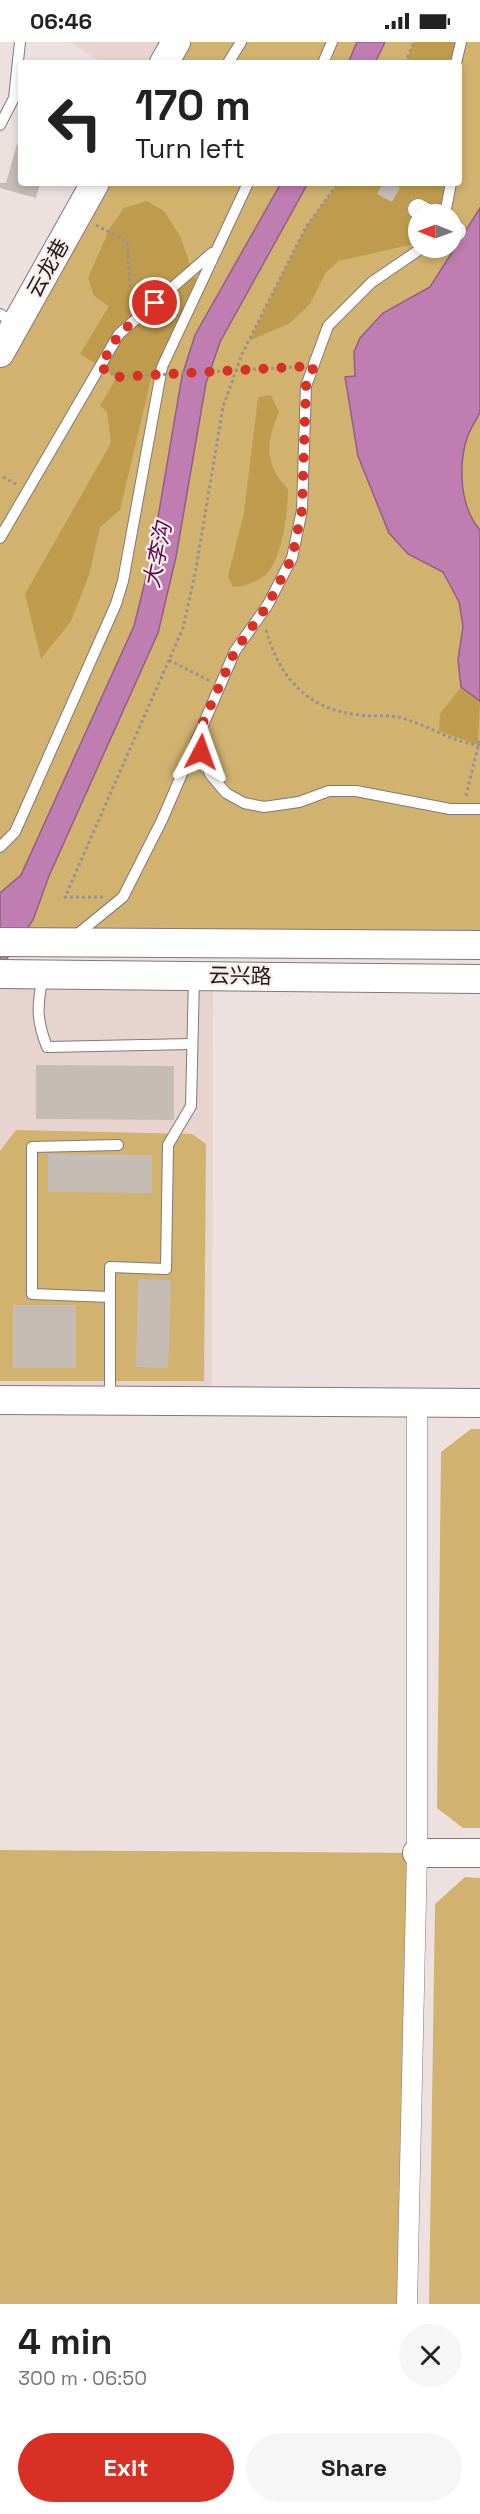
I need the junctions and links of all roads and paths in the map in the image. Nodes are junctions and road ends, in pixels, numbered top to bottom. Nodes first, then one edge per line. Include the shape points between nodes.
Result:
1 (20, 42) edge
2 (177, 42) edge
3 (241, 42) edge
4 (332, 42) edge
5 (414, 42) edge
6 (461, 42) edge
7 (18, 60) edge
8 (166, 60) edge
9 (230, 60) edge
10 (324, 60) edge
11 (406, 60) edge
12 (457, 60) edge
13 (18, 61) edge
14 (0, 125) edge
15 (93, 186) edge
16 (247, 186) edge
17 (336, 186) edge
18 (450, 186) edge
19 (447, 204) edge
20 (87, 220) dead end
21 (216, 250) junction
22 (408, 258) edge
23 (155, 303) junction
24 (8, 319) edge
25 (0, 353) edge
26 (314, 366) junction
27 (100, 367) junction
28 (0, 538) edge
29 (261, 614) junction
30 (169, 660) junction
31 (219, 686) junction
32 (202, 725) junction
33 (480, 738) edge
34 (479, 745) edge
35 (463, 809) junction
36 (480, 809) edge
37 (0, 847) edge
38 (123, 897) junction
39 (0, 942) edge
40 (67, 943) junction
41 (480, 945) edge
42 (21, 974) edge
43 (194, 976) junction
44 (480, 979) edge
45 (192, 1044) junction
46 (118, 1145) dead end
47 (110, 1297) junction
48 (0, 1400) edge
49 (110, 1400) junction
50 (417, 1403) junction
51 (480, 1403) edge
52 (417, 1853) junction
53 (480, 1853) edge
54 (407, 2304) edge

1 - 7 lane
2 - 8 street
3 - 9 lane
4 - 10 lane
5 - 11 path
6 - 12 lane
13 - 14 lane via 14,98
15 - 24 street, 云龙巷
16 - 21 lane
17 - 30 path via 306,227 243,354 223,407 195,573 183,628
18 - 19 lane
20 - 23 path via 127,242 130,285
21 - 23 lane
21 - 37 lane via 162,367 116,604 15,832
22 - 26 lane via 372,282 328,326
23 - 27 lane via 119,334
24 - 25 street, 云龙巷
26 - 27 path, bridge via 117,377
26 - 29 lane via 306,386 302,510 292,558
27 - 28 lane
29 - 31 lane via 235,651
29 - 34 path via 281,669 303,695 326,709 360,716 393,716
30 - 31 path
30 - 38 path via 64,897
31 - 32 lane
32 - 35 lane via 201,752 210,774 226,793 244,803 264,807 298,802 329,791 356,791 403,802
32 - 38 lane via 162,820
33 - 34 path
34 - 35 path
35 - 36 lane
38 - 40 lane
39 - 40 street, 云兴路
40 - 41 street, 云兴路
42 - 43 street, 云兴路
42 - 45 lane via 37,1002 38,1026 47,1047
43 - 44 street, 云兴路
43 - 45 lane
45 - 47 lane via 191,1106 168,1145 166,1269 110,1268
46 - 47 lane via 32,1147 32,1294
47 - 49 lane
48 - 49 street
49 - 50 street
50 - 51 street
50 - 52 street
52 - 53 street
52 - 54 street

